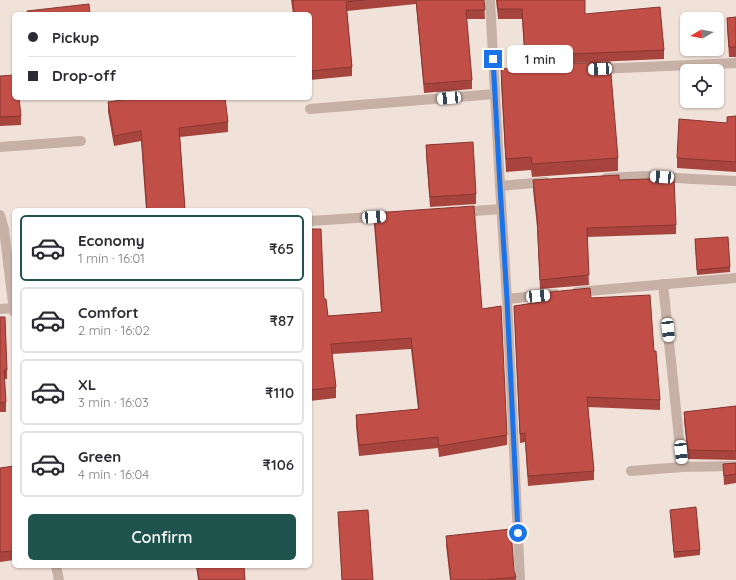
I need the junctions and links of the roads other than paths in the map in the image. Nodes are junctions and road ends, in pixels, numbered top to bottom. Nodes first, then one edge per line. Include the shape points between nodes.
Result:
1 (490, 0) edge
2 (736, 63) edge
3 (588, 69) edge
4 (495, 94) junction
5 (310, 109) dead end
6 (81, 141) dead end
7 (0, 147) edge
8 (595, 179) edge
9 (558, 181) edge
10 (736, 181) edge
11 (500, 186) junction
12 (501, 209) junction
13 (453, 212) edge
14 (0, 215) edge
15 (398, 216) edge
16 (312, 221) edge
17 (4, 229) junction
18 (12, 229) edge
19 (736, 278) edge
20 (663, 284) junction
21 (12, 294) edge
22 (507, 299) junction
23 (0, 309) edge
24 (12, 310) edge
25 (736, 466) edge
26 (682, 467) junction
27 (631, 472) dead end
28 (56, 568) edge
29 (59, 580) edge
30 (520, 580) edge

1 - 4 street via 498,73
2 - 3 street
4 - 5 street
4 - 11 street
6 - 7 street
8 - 10 street via 646,176
9 - 11 street
11 - 12 street
12 - 13 street
12 - 22 street
14 - 17 street
15 - 16 street
17 - 18 street
17 - 21 street
19 - 20 street
20 - 22 street
20 - 26 street
22 - 30 street
23 - 24 street
25 - 26 street
26 - 27 street
28 - 29 street

